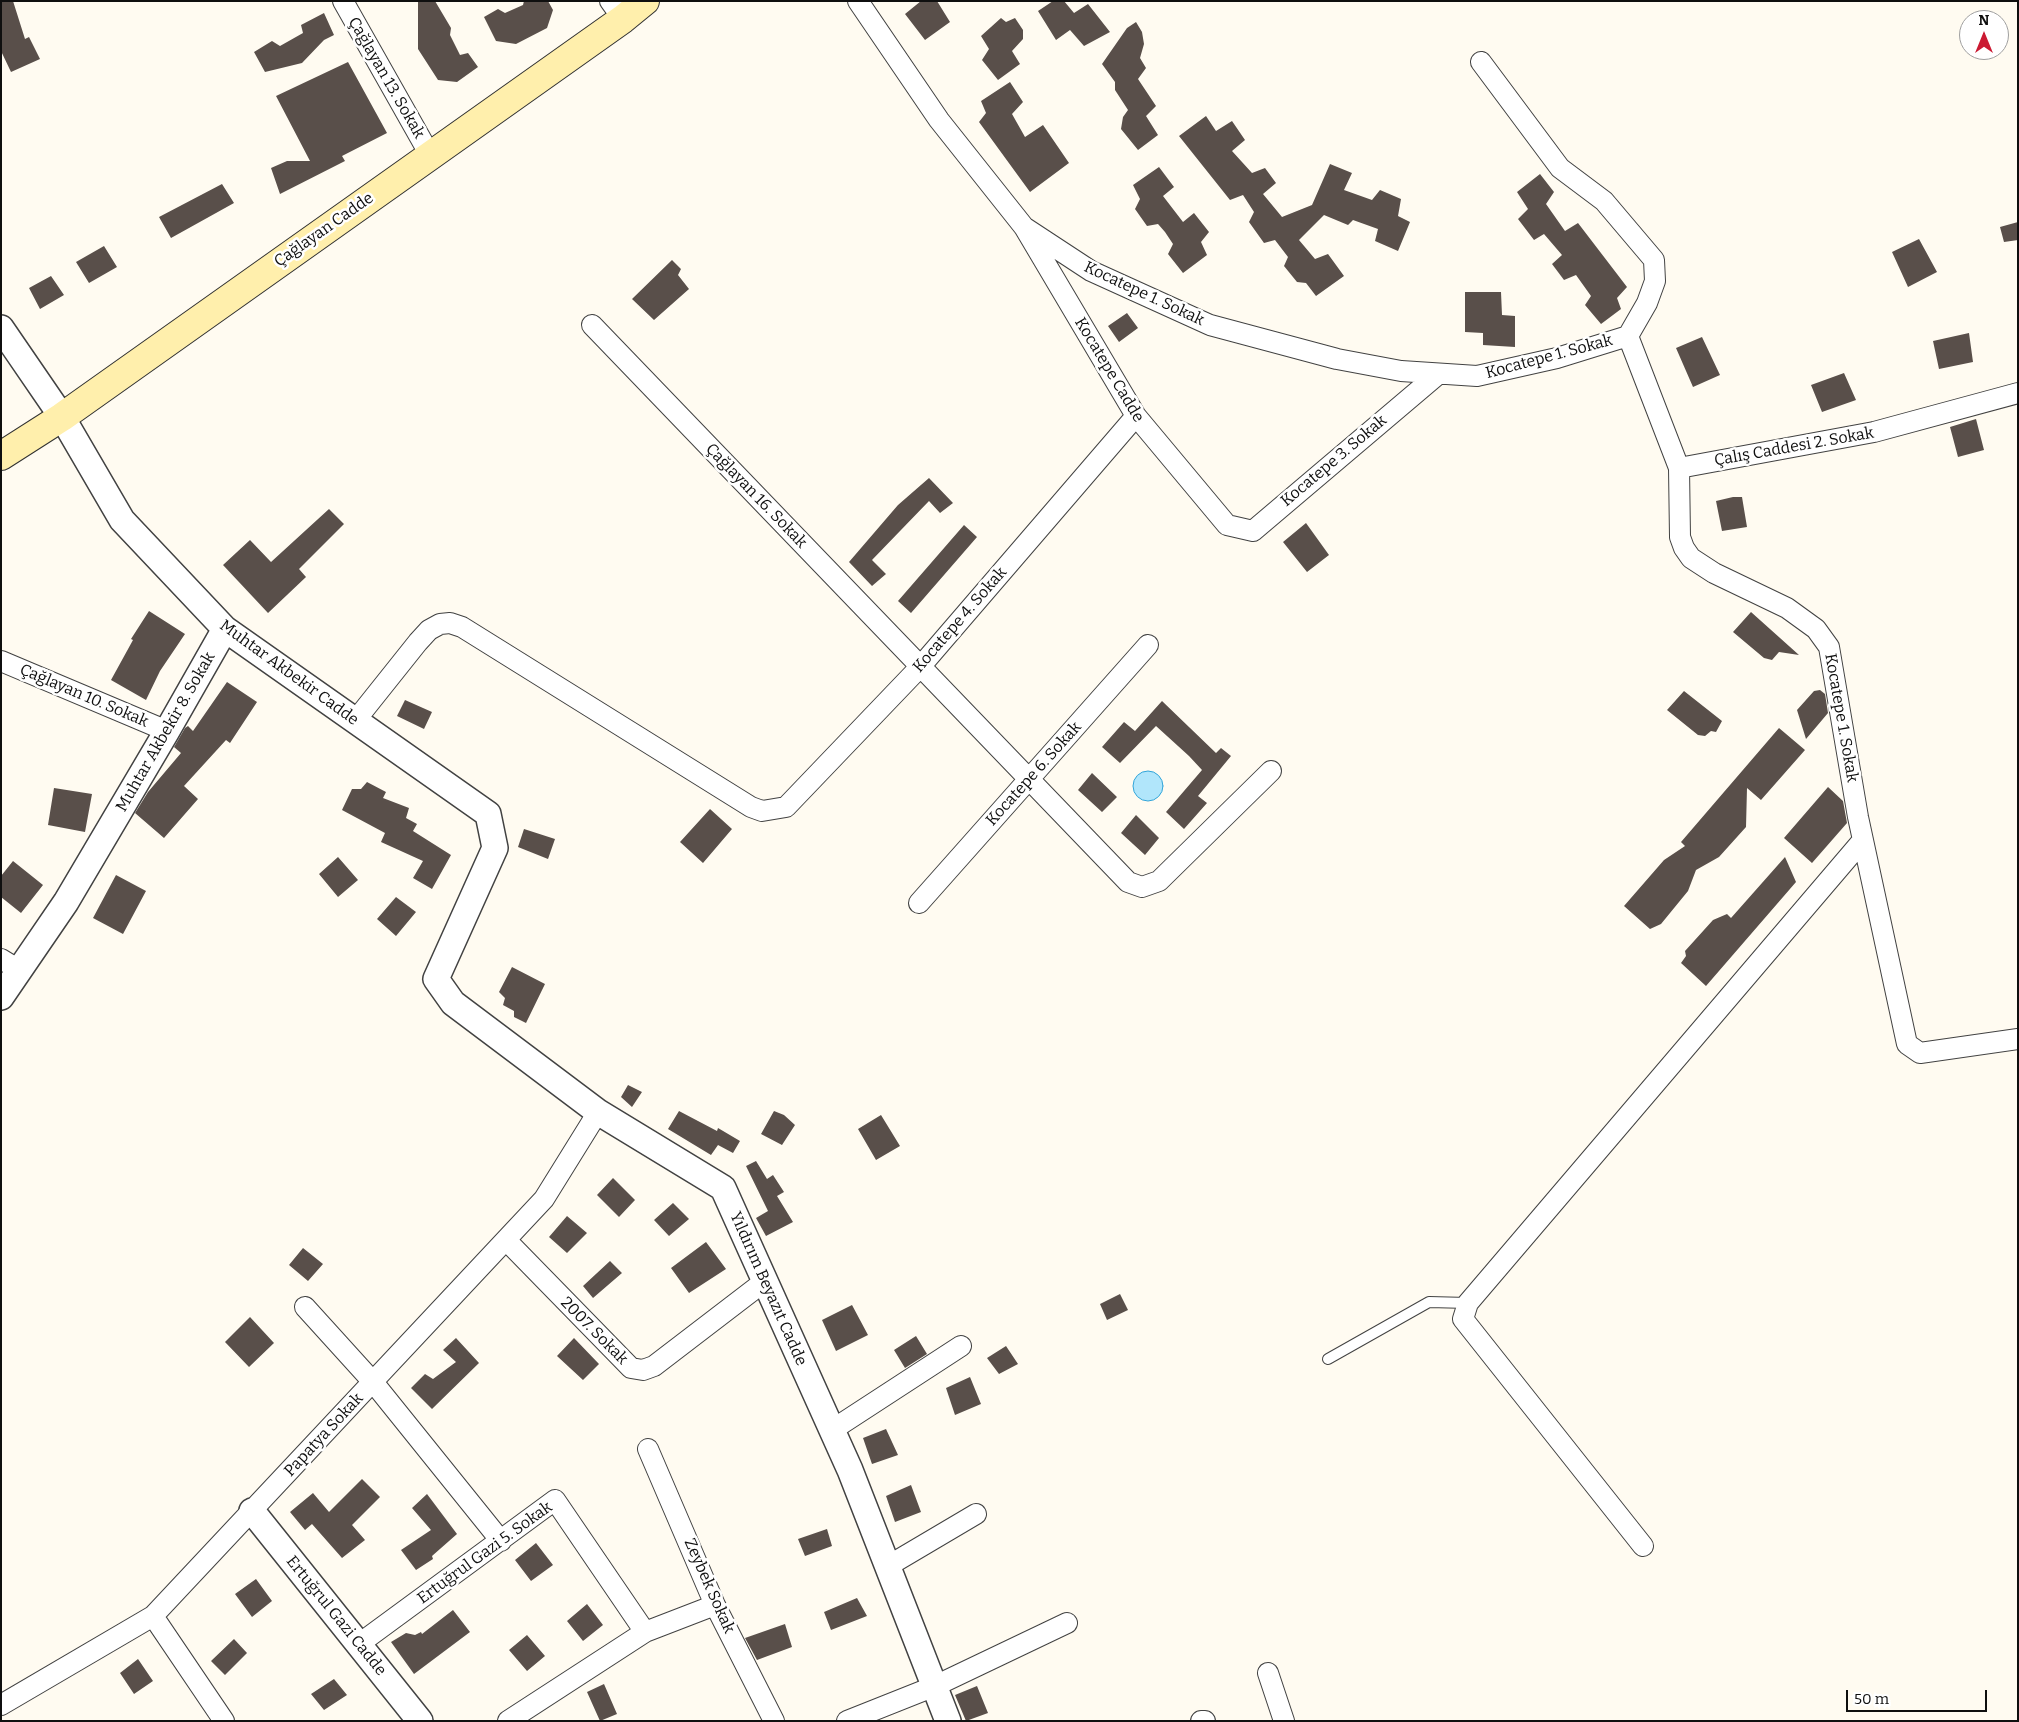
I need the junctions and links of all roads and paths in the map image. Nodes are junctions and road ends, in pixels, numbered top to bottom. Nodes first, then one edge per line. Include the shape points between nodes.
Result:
1 (343, 1) edge
2 (645, 1) edge
3 (858, 1) edge
4 (617, 10) edge
5 (1481, 62) dead end
6 (430, 155) junction
7 (1024, 227) junction
8 (592, 325) dead end
9 (1, 328) edge
10 (1628, 336) junction
11 (1437, 375) junction
12 (2018, 393) edge
13 (1136, 416) junction
14 (62, 417) junction
15 (1, 456) edge
16 (1679, 468) junction
17 (1227, 525) joint
18 (225, 629) junction
19 (1148, 645) dead end
20 (1, 661) edge
21 (920, 667) junction
22 (355, 721) junction
23 (167, 731) junction
24 (1271, 771) dead end
25 (1030, 778) junction
26 (1863, 840) junction
27 (919, 903) dead end
28 (10, 964) edge
29 (436, 979) joint
30 (1, 997) edge
31 (2018, 1039) edge
32 (598, 1112) junction
33 (506, 1240) junction
34 (765, 1281) junction
35 (1468, 1303) junction
36 (305, 1306) dead end
37 (961, 1346) dead end
38 (1328, 1359) dead end
39 (373, 1382) junction
40 (832, 1430) junction
41 (648, 1449) dead end
42 (252, 1511) junction
43 (976, 1514) dead end
44 (501, 1541) junction
45 (1643, 1546) dead end
46 (888, 1566) junction
47 (716, 1605) junction
48 (153, 1616) junction
49 (1067, 1623) dead end
50 (645, 1632) junction
51 (359, 1644) junction
52 (1268, 1673) dead end
53 (935, 1686) junction
54 (1, 1705) edge
55 (224, 1721) edge
56 (420, 1721) edge
57 (508, 1721) edge
58 (774, 1721) edge
59 (847, 1721) edge
60 (948, 1721) edge
61 (1200, 1721) edge
62 (1205, 1721) edge
63 (1284, 1721) edge

1 - 6 street, Çağlayan 13. Sokak
2 - 4 main road, Çağlayan Cadde
3 - 7 street via 939,120
4 - 6 main road, Çağlayan Cadde
5 - 10 street via 1560,168 1604,201 1654,260 1653,288
6 - 14 main road, Çağlayan Cadde
7 - 11 street, Kocatepe 1. Sokak via 1091,271 1210,325 1337,359
7 - 13 street, Kocatepe Cadde
8 - 21 street, Çağlayan 16. Sokak
9 - 14 street, Muhtar Akbekir Cadde
10 - 11 street, Kocatepe 1. Sokak via 1510,370 1477,376
10 - 16 street, Kocatepe 1. Sokak
11 - 17 street, Kocatepe 3. Sokak via 1253,531
12 - 16 street, Çalış Caddesi 2. Sokak via 1874,432
13 - 17 street, Kocatepe Cadde
13 - 21 street, Kocatepe 4. Sokak
14 - 15 main road, Çağlayan Cadde
14 - 18 street, Muhtar Akbekir Cadde via 122,520
16 - 26 street, Kocatepe 1. Sokak via 1680,537 1691,558 1714,573 1788,608 1816,629 1829,647
18 - 22 street, Muhtar Akbekir Cadde
18 - 23 street, Muhtar Akbekir 8. Sokak
19 - 25 street, Kocatepe 6. Sokak
20 - 23 street, Çağlayan 10. Sokak
21 - 22 street, Kocatepe 4. Sokak via 786,807 773,810 751,807 462,627 450,624 440,624 418,642
21 - 25 street, Çağlayan 16. Sokak
22 - 29 street, Muhtar Akbekir Cadde via 488,814 495,848
23 - 28 street, Muhtar Akbekir 8. Sokak via 66,902
24 - 25 street, Çağlayan 16. Sokak via 1159,881 1142,887 1128,882
25 - 27 street, Kocatepe 6. Sokak
26 - 31 street, Kocatepe 1. Sokak via 1907,1044 1920,1053
26 - 35 street
28 - 30 street
29 - 32 street, Yıldırım Beyazıt Cadde via 453,1003
32 - 33 street, Papatya Sokak via 544,1199
32 - 34 street, Yıldırım Beyazıt Cadde via 723,1188
33 - 34 street, 2007. Sokak via 630,1368 643,1370 654,1366
33 - 39 street, Papatya Sokak
34 - 40 street, Yıldırım Beyazıt Cadde
35 - 38 lane via 1429,1302
35 - 45 street via 1463,1319
36 - 39 street
37 - 40 street
39 - 42 street, Papatya Sokak
39 - 44 street
40 - 46 street, Yıldırım Beyazıt Cadde
41 - 47 street, Zeybek Sokak
42 - 48 street, Papatya Sokak
42 - 51 street, Ertuğrul Gazi Cadde
43 - 46 street
44 - 50 street, Ertuğrul Gazi 5. Sokak via 555,1500
44 - 51 street, Ertuğrul Gazi 5. Sokak
46 - 53 street, Yıldırım Beyazıt Cadde
47 - 50 street
47 - 58 street, Zeybek Sokak
48 - 54 street, Papatya Sokak
48 - 55 street
49 - 53 street
50 - 57 street
51 - 56 street, Ertuğrul Gazi Cadde
52 - 63 street
53 - 59 street
53 - 60 street, Yıldırım Beyazıt Cadde
61 - 62 street

